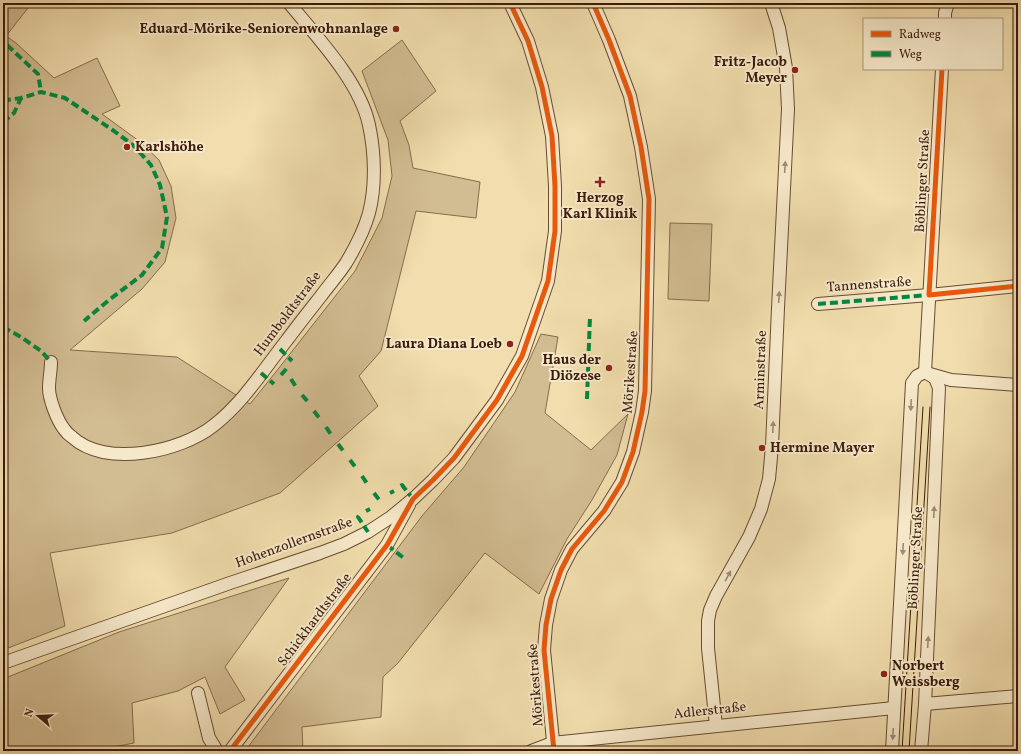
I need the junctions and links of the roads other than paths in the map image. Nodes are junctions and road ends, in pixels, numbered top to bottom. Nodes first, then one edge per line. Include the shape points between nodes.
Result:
1 (289, 3) edge
2 (510, 3) edge
3 (593, 3) edge
4 (771, 3) edge
5 (948, 3) edge
6 (945, 18) edge
7 (942, 70) edge
8 (1018, 286) edge
9 (929, 295) junction
10 (818, 304) dead end
11 (51, 362) dead end
12 (925, 372) junction
13 (1018, 385) edge
14 (413, 499) junction
15 (3, 663) edge
16 (198, 692) dead end
17 (1018, 696) edge
18 (925, 704) junction
19 (894, 708) junction
20 (716, 726) junction
21 (551, 748) edge
22 (217, 751) edge
23 (230, 751) edge
24 (531, 751) edge
25 (892, 751) edge
26 (921, 751) edge

1 - 11 street, Humboldtstraße via 350,80 360,97 369,123 373,152 373,184 369,212 346,263 236,405 212,427 190,440 165,450 141,454 114,454 96,451 78,442 64,430 54,410 49,389
2 - 14 street, Hohenzollernstraße via 528,41 542,87 552,136 555,231 548,281 522,356 497,400 454,458
3 - 21 street, Mörikestraße via 630,96 648,192 645,391 633,452 622,482 604,511 572,549 551,598 544,650
20 -> 4 street, Arminstraße via 708,648 710,610 761,509 769,479 772,446 788,109 786,68 779,28
5 - 6 street
7 - 9 street, Böblinger Straße
8 - 9 street, Tannenstraße
9 - 10 street, Tannenstraße
9 - 12 street, Böblinger Straße
12 - 13 street via 951,380
18 -> 12 street, Böblinger Straße via 939,388 935,378
12 -> 19 street, Böblinger Straße via 917,376 912,383
14 - 15 street, Hohenzollernstraße via 368,532 344,544
14 - 23 street, Schickhardtstraße via 387,545
16 - 22 street via 209,738
17 - 18 street
18 - 26 street, Böblinger Straße
19 - 20 street, Adlerstraße
19 -> 25 street, Böblinger Straße
20 - 21 street, Adlerstraße
21 - 24 street, Adlerstraße

